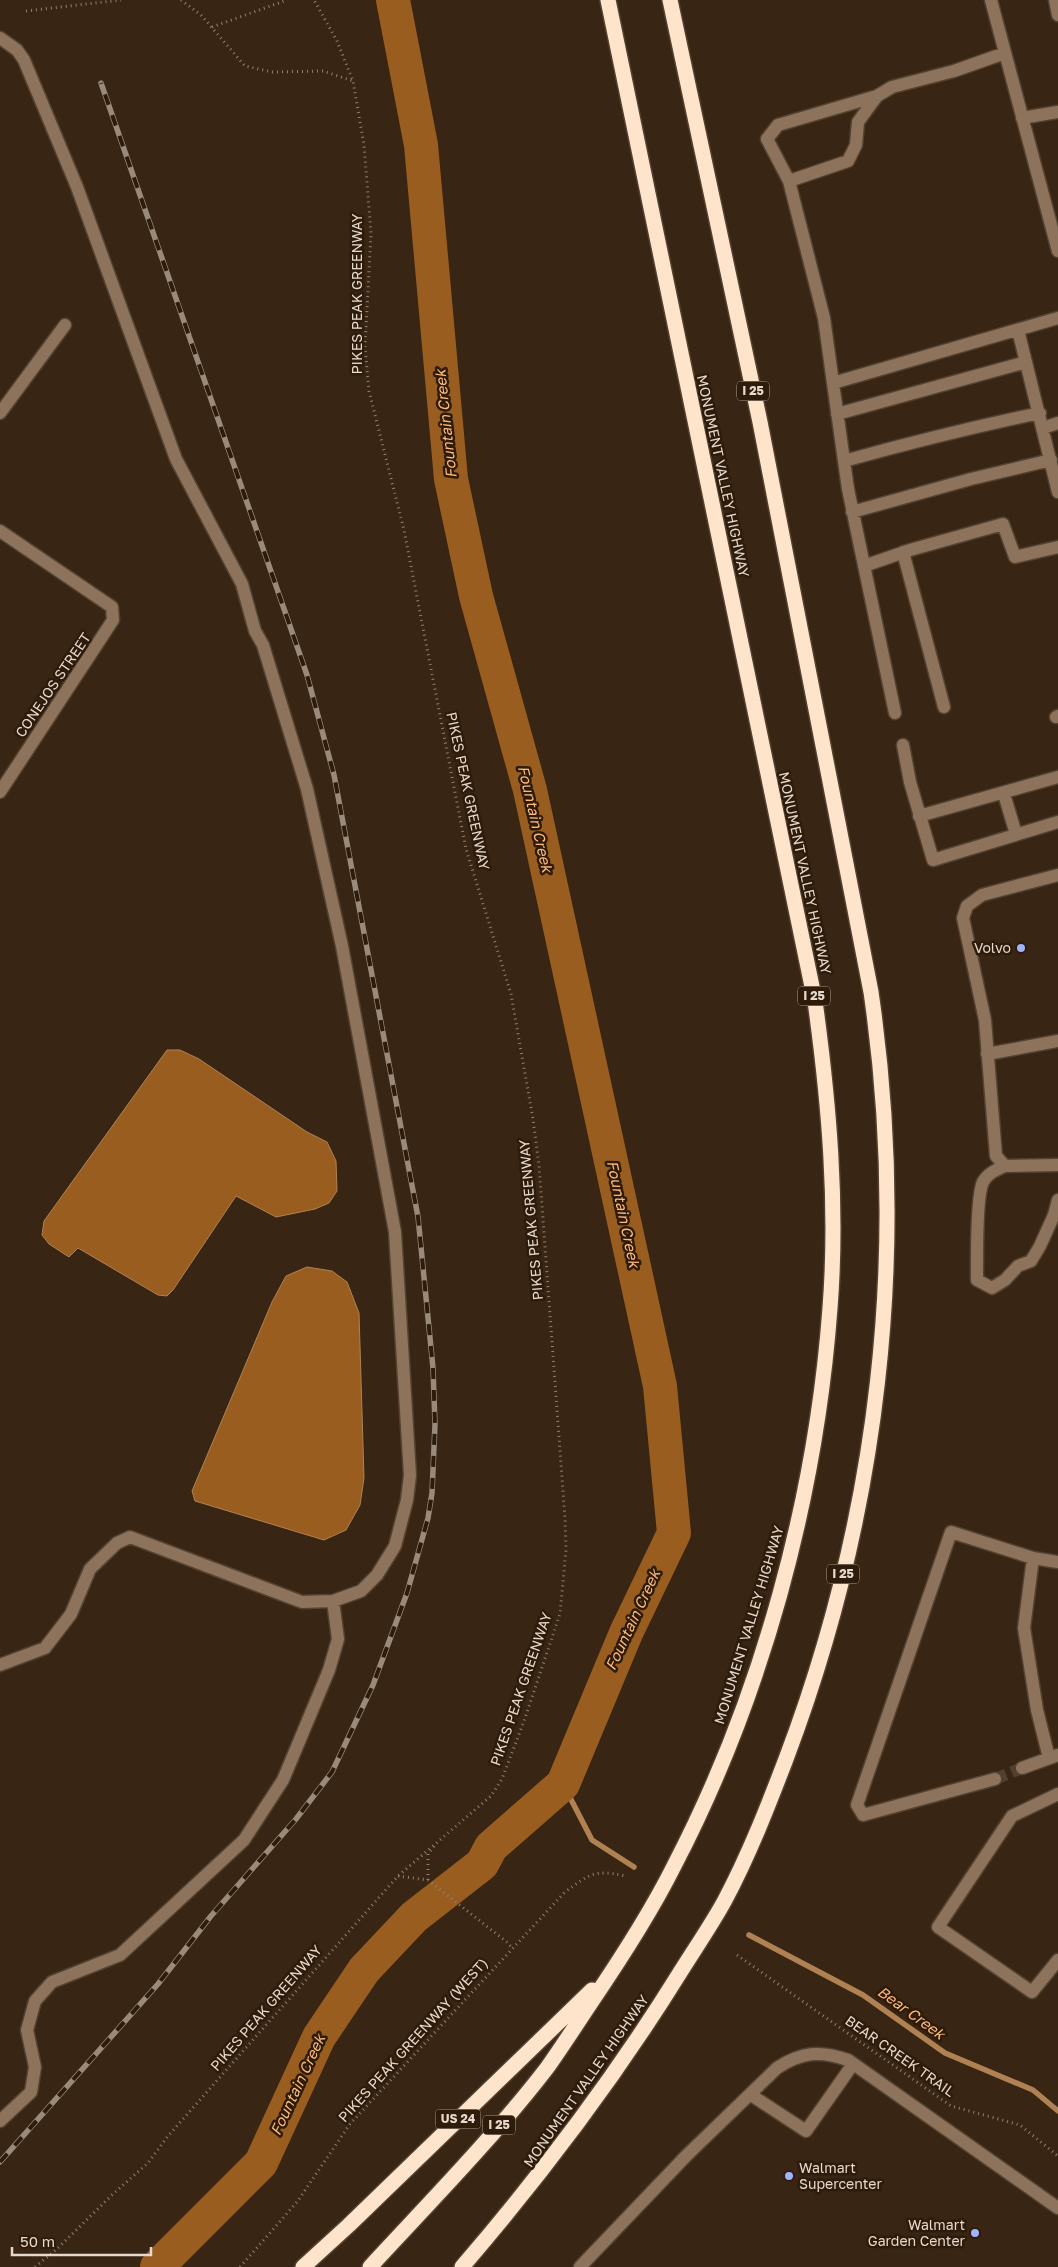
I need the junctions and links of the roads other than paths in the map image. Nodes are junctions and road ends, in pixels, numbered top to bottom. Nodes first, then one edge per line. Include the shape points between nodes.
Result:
1 (608, 0) edge
2 (670, 0) edge
3 (991, 0) edge
4 (1055, 0) edge
5 (1058, 15) edge
6 (0, 38) edge
7 (1005, 53) junction
8 (877, 96) junction
9 (1058, 112) edge
10 (1022, 118) junction
11 (788, 181) junction
12 (1058, 251) edge
13 (1058, 318) edge
14 (65, 325) dead end
15 (1018, 330) junction
16 (1026, 362) junction
17 (833, 383) junction
18 (0, 413) edge
19 (1040, 413) junction
20 (837, 414) junction
21 (1058, 423) edge
22 (1043, 428) junction
23 (1051, 460) junction
24 (844, 461) junction
25 (1058, 492) edge
26 (852, 512) junction
27 (0, 531) edge
28 (1058, 547) edge
29 (903, 552) junction
30 (864, 566) junction
31 (944, 707) dead end
32 (895, 713) dead end
33 (903, 745) dead end
34 (1058, 777) edge
35 (0, 792) edge
36 (1004, 794) junction
37 (920, 816) junction
38 (1058, 822) edge
39 (1016, 834) junction
40 (1058, 875) edge
41 (1058, 1041) edge
42 (988, 1054) junction
43 (1058, 1165) edge
44 (1005, 1166) junction
45 (1058, 1200) edge
46 (1033, 1558) junction
47 (1058, 1562) edge
48 (333, 1601) junction
49 (0, 1666) edge
50 (1054, 1756) edge
51 (1022, 1768) tunnel mouth
52 (995, 1779) tunnel mouth
53 (1058, 1794) edge
54 (1058, 1960) edge
55 (613, 1970) junction
56 (853, 2064) junction
57 (751, 2094) junction
58 (0, 2121) edge
59 (1058, 2208) edge
60 (303, 2267) edge
61 (370, 2267) edge
62 (462, 2267) edge
63 (580, 2267) edge

1 - 55 highway, MONUMENT VALLEY HIGHWAY / I 25 via 815,1001 832,1160 830,1308 818,1416 798,1522 750,1687 721,1766 674,1867
2 - 62 highway, MONUMENT VALLEY HIGHWAY / I 25 via 760,422 871,992 882,1075 887,1159 880,1365 864,1483 830,1624 803,1714 780,1775 725,1900 640,2037 538,2176
3 - 7 street
4 - 5 street
6 - 48 street via 17,50 24,60 77,186 176,459 242,584 307,790 342,946 395,1232 410,1475 395,1546 361,1591
7 - 8 street via 954,72 892,87
7 - 10 street
8 - 11 street via 858,122 856,145 848,161
8 - 11 street via 778,125 766,139
9 - 10 street
10 - 12 street
11 - 17 street via 824,318
13 - 15 street
14 - 18 street
15 - 16 street
15 - 17 street
16 - 19 street
16 - 20 street
17 - 20 street
19 - 22 street
19 - 24 street via 947,433
20 - 24 street
21 - 22 street
22 - 23 street
23 - 25 street
23 - 26 street
24 - 26 street
26 - 30 street
27 - 35 street, CONEJOS STREET via 112,607 113,620
28 - 29 street via 1016,557 1003,524
29 - 30 street
29 - 31 street
30 - 32 street
33 - 37 street
34 - 36 street
36 - 37 street
36 - 39 street
37 - 39 street via 933,860
38 - 39 street
40 - 42 street via 982,895 967,906 962,918 985,1020
41 - 42 street
42 - 44 street via 996,1156
43 - 44 street
44 - 45 street via 991,1172 982,1183 977,1280 992,1288 1018,1266 1031,1260 1051,1223
46 - 47 street
46 - 50 street via 1024,1628 1037,1710
46 - 52 street via 951,1532 857,1805 863,1815
48 - 49 street via 302,1602 130,1538 116,1542 90,1569 71,1614 45,1648
48 - 58 street via 338,1639 329,1670 283,1780 244,1840 120,1955 52,1982 35,2001 27,2030 35,2067 31,2092
50 - 51 street
53 - 54 street via 1012,1816 938,1927 1032,1992
55 - 60 highway, US 24
55 - 61 highway, MONUMENT VALLEY HIGHWAY / I 25 via 548,2066 486,2142
56 - 57 street via 830,2054 793,2058 777,2068
56 - 57 street via 806,2132
56 - 59 street
57 - 63 street via 686,2156

